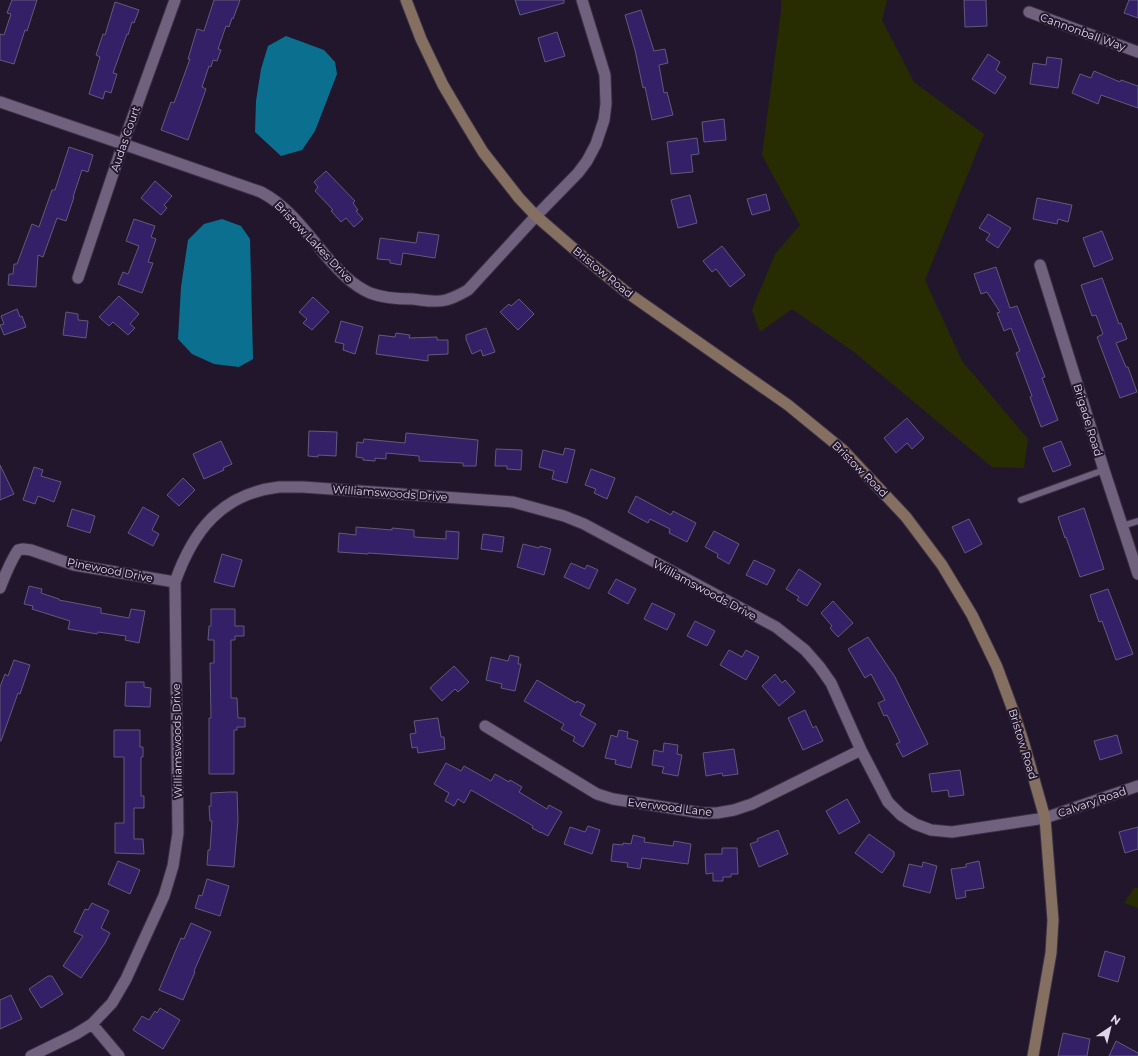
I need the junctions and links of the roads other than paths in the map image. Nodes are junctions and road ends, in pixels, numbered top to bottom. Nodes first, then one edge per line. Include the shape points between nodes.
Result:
1 (175, 0) edge
2 (406, 0) edge
3 (582, 0) edge
4 (1029, 12) dead end
5 (1138, 52) edge
6 (0, 102) edge
7 (123, 144) junction
8 (536, 216) junction
9 (1040, 265) dead end
10 (78, 278) dead end
11 (1104, 470) junction
12 (1021, 500) dead end
13 (1138, 521) edge
14 (1122, 526) junction
15 (1138, 574) edge
16 (175, 582) junction
17 (0, 588) edge
18 (485, 726) dead end
19 (861, 750) junction
20 (1138, 786) edge
21 (1045, 818) junction
22 (92, 1024) junction
23 (31, 1056) edge
24 (119, 1056) edge
25 (1033, 1056) edge

1 - 7 street, Audas Court
2 - 8 main road, Bristow Road via 421,39 463,119 483,152
3 - 8 street, Bristow Lakes Drive via 605,75 604,120 588,161
4 - 5 street, Cannonball Way
6 - 7 street, Bristow Lakes Drive
7 - 8 street, Bristow Lakes Drive via 270,197 296,220 350,281 370,293 382,296 437,301 455,297 468,290
7 - 10 street, Audas Court
8 - 21 main road, Bristow Road via 625,291 788,405 843,450 906,517 942,565 972,616 997,667 1022,737
9 - 11 street, Brigade Road
11 - 12 lane
11 - 14 street, Brigade Road
13 - 14 lane
14 - 15 street, Brigade Road
16 - 17 street, Pinewood Drive via 74,565 23,549 18,550 12,559
16 - 19 street, Williamswoods Drive via 192,544 214,515 236,500 261,490 303,487 513,502 538,508 584,524 776,627 805,650 831,683
16 - 22 street, Williamswoods Drive via 178,833 173,866 164,896 126,980 112,1003
18 - 19 street, Everwood Lane via 597,794 613,799 702,813 734,810 752,804
19 - 21 street, Williamswoods Drive via 888,802 901,815 931,830 952,832
20 - 21 street, Calvary Road
21 - 25 main road, Bristow Road via 1053,920 1051,953
22 - 23 street, Williamswoods Drive
22 - 24 street

